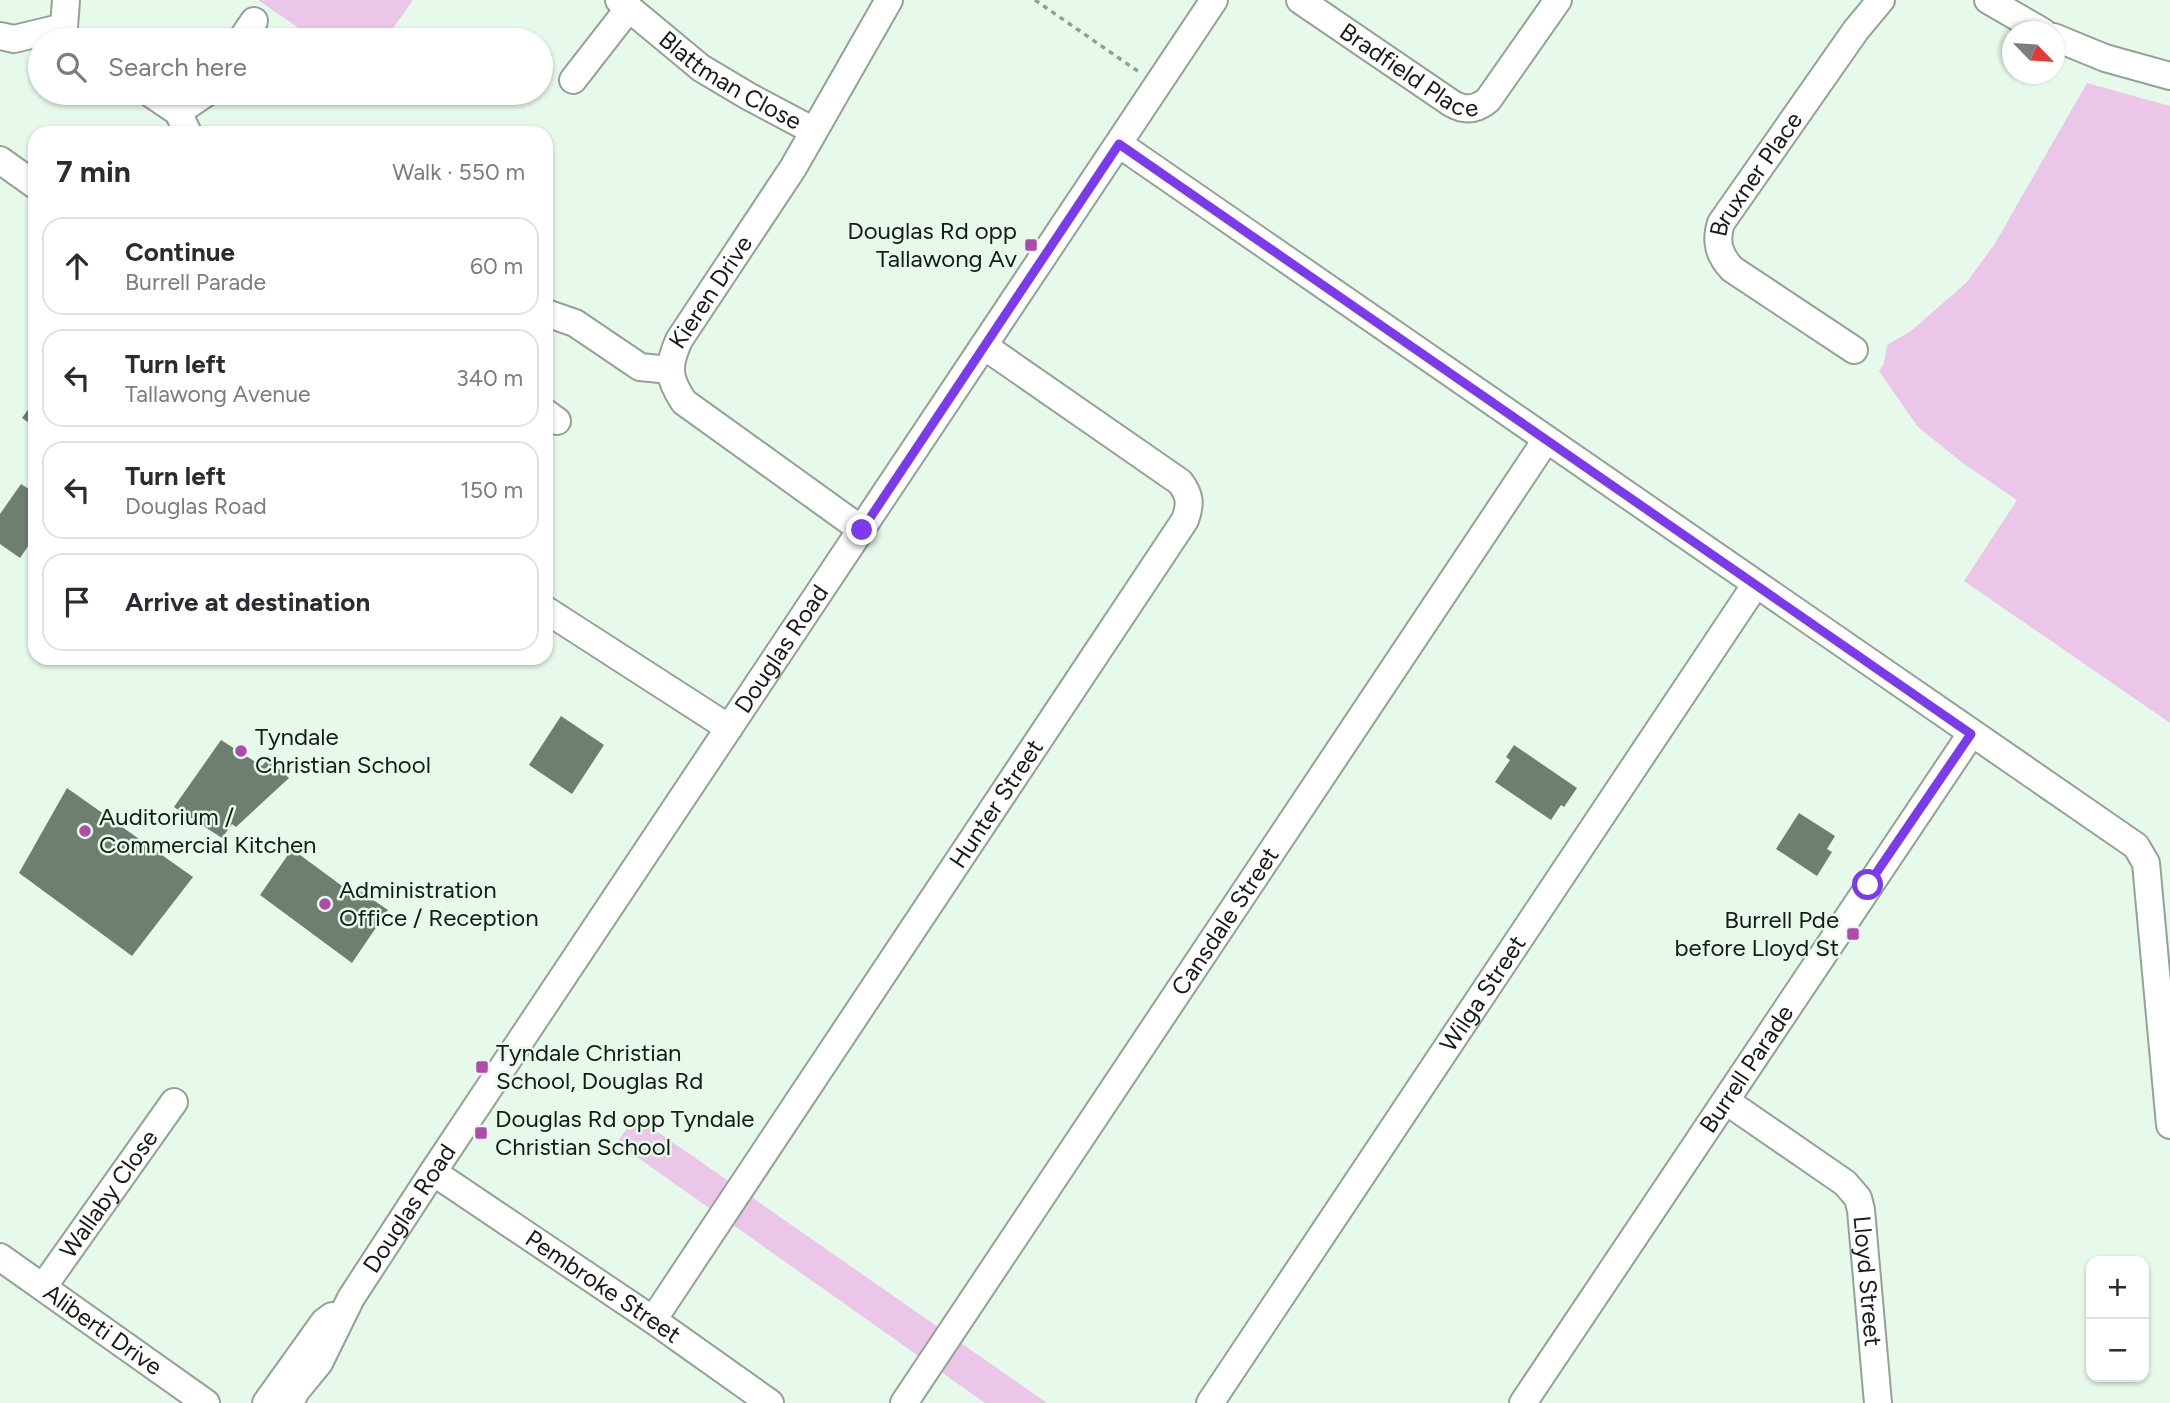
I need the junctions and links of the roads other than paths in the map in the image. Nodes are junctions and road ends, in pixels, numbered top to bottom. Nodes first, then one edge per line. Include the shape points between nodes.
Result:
1 (66, 0) edge
2 (889, 0) edge
3 (1214, 0) edge
4 (1300, 0) edge
5 (1558, 0) edge
6 (1881, 0) edge
7 (1988, 0) edge
8 (624, 4) edge
9 (2024, 21) edge
10 (70, 28) edge
11 (0, 36) edge
12 (28, 38) edge
13 (2065, 42) edge
14 (2170, 76) edge
15 (573, 80) dead end
16 (164, 105) edge
17 (196, 105) edge
18 (183, 122) edge
19 (812, 130) junction
20 (1119, 144) junction
21 (0, 160) edge
22 (28, 179) edge
23 (553, 315) edge
24 (984, 346) junction
25 (1854, 350) dead end
26 (670, 370) junction
27 (1546, 440) junction
28 (862, 530) junction
29 (1756, 584) junction
30 (553, 615) edge
31 (729, 728) junction
32 (1971, 734) junction
33 (2164, 994) edge
34 (1726, 1101) junction
35 (174, 1102) dead end
36 (2170, 1125) edge
37 (433, 1172) junction
38 (0, 1257) edge
39 (43, 1287) junction
40 (351, 1298) junction
41 (653, 1320) junction
42 (206, 1403) edge
43 (266, 1403) edge
44 (290, 1403) edge
45 (770, 1403) edge
46 (904, 1403) edge
47 (1210, 1403) edge
48 (1524, 1403) edge
49 (1878, 1403) edge

1 - 10 street
2 - 19 street, Kieren Drive
3 - 20 street, Douglas Road
4 - 5 street, Bradfield Place via 1451,103 1467,109 1488,100
6 - 25 street, Bruxner Place via 1718,232 1719,252 1732,269
7 - 9 street
8 - 15 street
8 - 19 street, Blattman Close via 701,68
11 - 12 street
13 - 14 street
16 - 18 street
17 - 18 street
19 - 26 street, Kieren Drive via 793,168 679,340
20 - 24 street, Douglas Road
20 - 27 street
21 - 22 street
23 - 26 street via 575,323 640,367
24 - 28 street, Douglas Road
24 - 41 street, Hunter Street via 1180,482 1190,499 1189,509
26 - 28 street, Kieren Drive via 672,385 684,402
27 - 29 street
27 - 46 street, Cansdale Street
28 - 31 street, Douglas Road
29 - 32 street
29 - 47 street, Wilga Street
30 - 31 street
31 - 37 street, Douglas Road
32 - 33 street via 2126,839 2142,855
32 - 34 street, Burrell Parade
33 - 36 street
34 - 48 street, Burrell Parade
34 - 49 street, Lloyd Street via 1844,1183 1858,1198
35 - 39 street, Wallaby Close
37 - 40 street, Douglas Road
37 - 41 street, Pembroke Street
38 - 39 street, Aliberti Drive
39 - 42 street, Aliberti Drive
40 - 43 street, Douglas Road via 324,1322
40 - 44 street, Douglas Road via 319,1363
41 - 45 street, Pembroke Street

